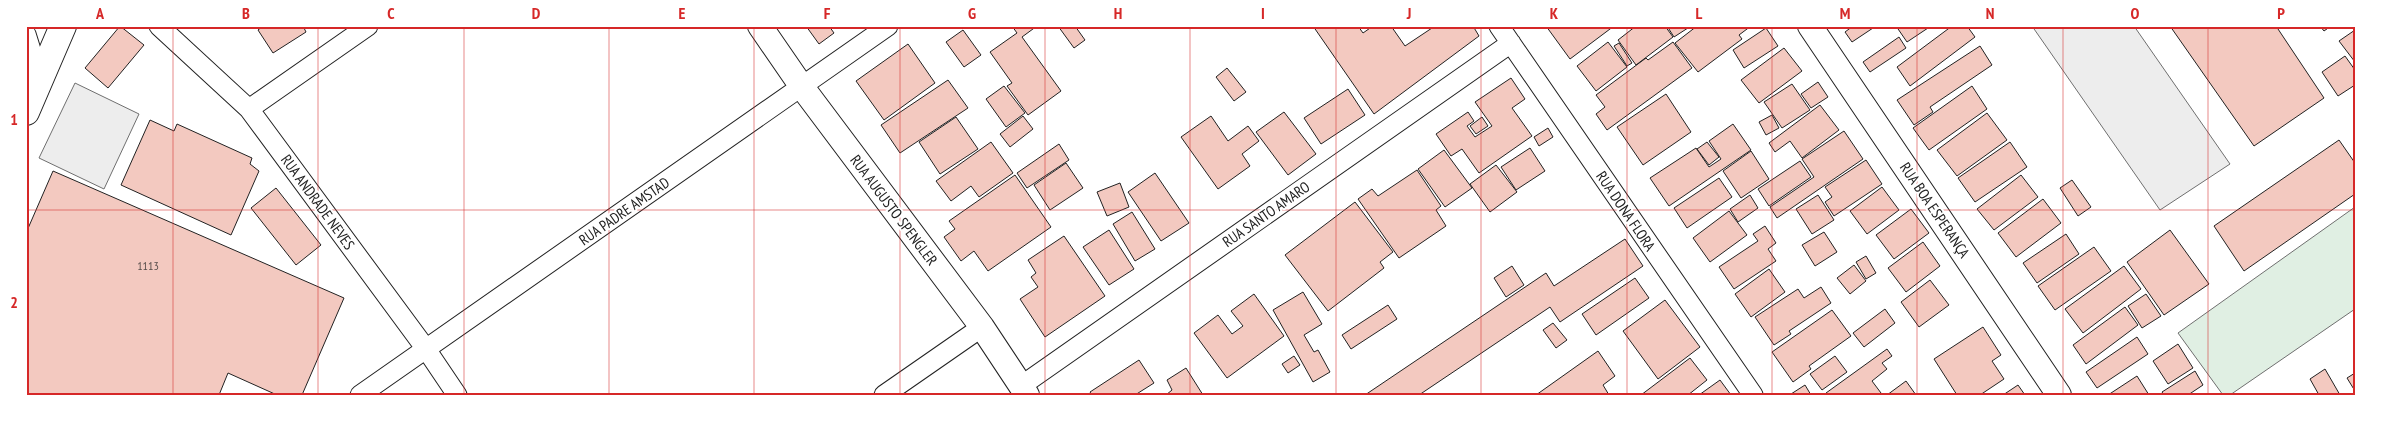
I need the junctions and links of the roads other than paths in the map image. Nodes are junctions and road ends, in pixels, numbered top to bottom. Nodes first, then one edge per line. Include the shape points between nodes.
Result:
1 (63, 26) edge
2 (159, 26) edge
3 (368, 26) edge
4 (760, 26) edge
5 (888, 26) edge
6 (1499, 26) edge
7 (1810, 26) edge
8 (26, 34) edge
9 (1511, 43) junction
10 (40, 79) junction
11 (802, 88) junction
12 (249, 109) junction
13 (26, 112) edge
14 (982, 327) junction
15 (426, 349) junction
16 (1024, 390) edge
17 (360, 395) edge
18 (457, 395) edge
19 (884, 395) edge
20 (1753, 395) edge
21 (2059, 395) edge

1 - 10 main road
2 - 12 street, RUA ANDRADE NEVES
3 - 12 street
4 - 11 street, RUA AUGUSTO SPENGLER
5 - 11 street, RUA PADRE AMSTAD
6 - 9 street, RUA DONA FLORA
7 - 21 street, RUA BOA ESPERANÇA
8 - 10 street
9 - 16 street, RUA SANTO AMARO
9 - 20 street, RUA DONA FLORA
10 - 13 main road
11 - 14 street, RUA AUGUSTO SPENGLER
11 - 15 street, RUA PADRE AMSTAD
12 - 15 street, RUA ANDRADE NEVES
14 - 16 street, RUA AUGUSTO SPENGLER
14 - 19 street
15 - 17 street, RUA PADRE AMSTAD
15 - 18 street, RUA ANDRADE NEVES

